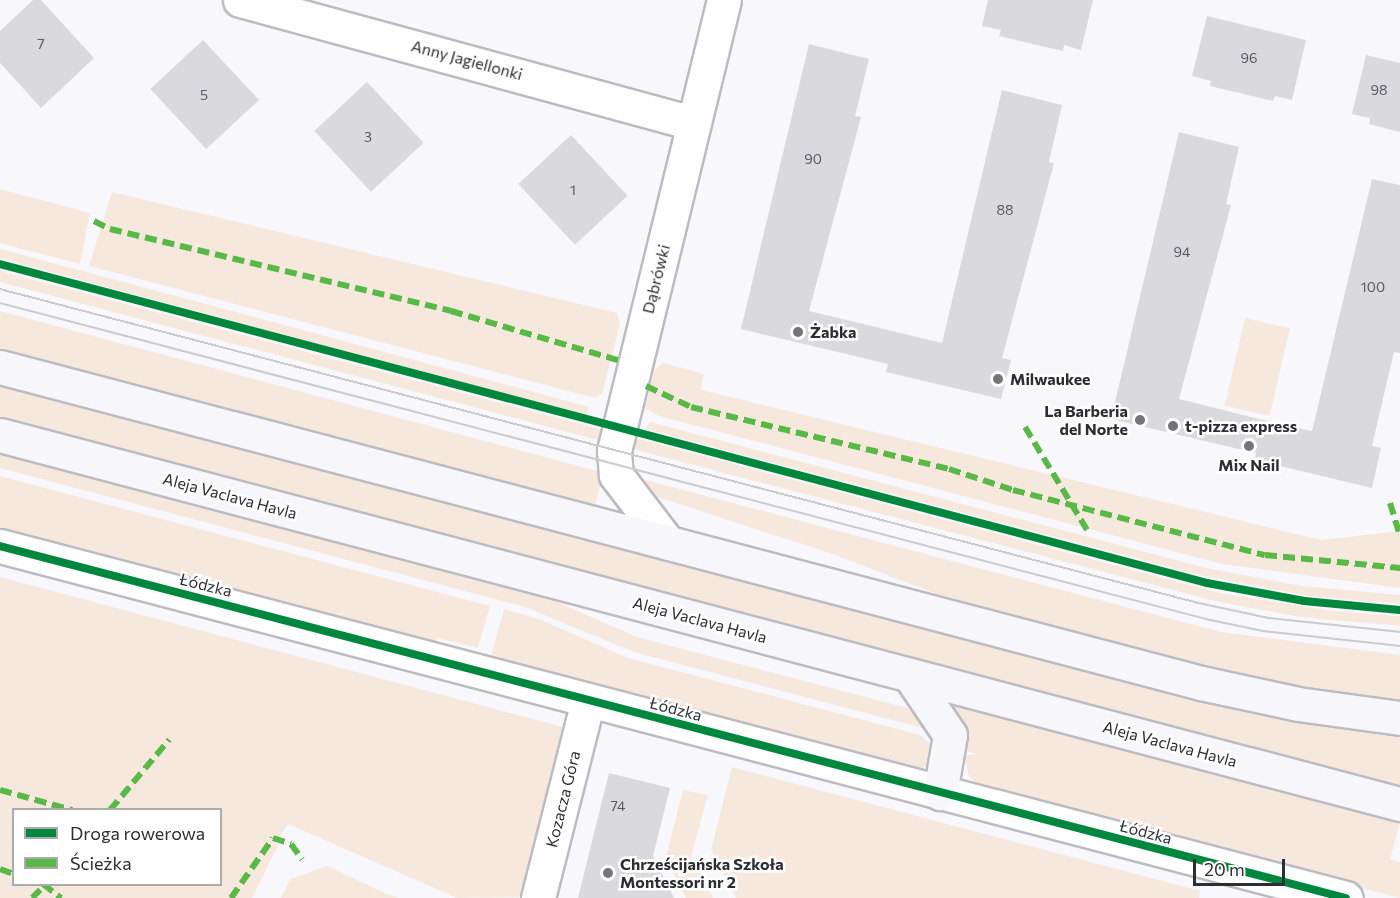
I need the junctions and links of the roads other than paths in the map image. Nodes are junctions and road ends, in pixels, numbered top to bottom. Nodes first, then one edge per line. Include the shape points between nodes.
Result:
1 (240, 0) edge
2 (724, 0) edge
3 (694, 123) junction
4 (0, 367) edge
5 (0, 435) edge
6 (668, 543) junction
7 (0, 546) edge
8 (911, 677) junction
9 (588, 699) junction
10 (1400, 718) edge
11 (940, 793) junction
12 (1400, 804) edge
13 (538, 898) edge
14 (1346, 898) edge

1 - 3 street, Anny Jagiellonki
2 - 3 street, Dąbrówki
3 - 6 street, Dąbrówki via 618,428 615,465 622,484
4 - 6 main road
5 - 8 main road, Aleja Vaclava Havla
6 - 10 main road via 1201,683 1298,704
7 - 9 street, Łódzka
8 - 11 main road via 950,735
8 - 12 main road, Aleja Vaclava Havla
9 - 11 street, Łódzka
9 - 13 street, Kozacza Góra
11 - 14 street, Łódzka

